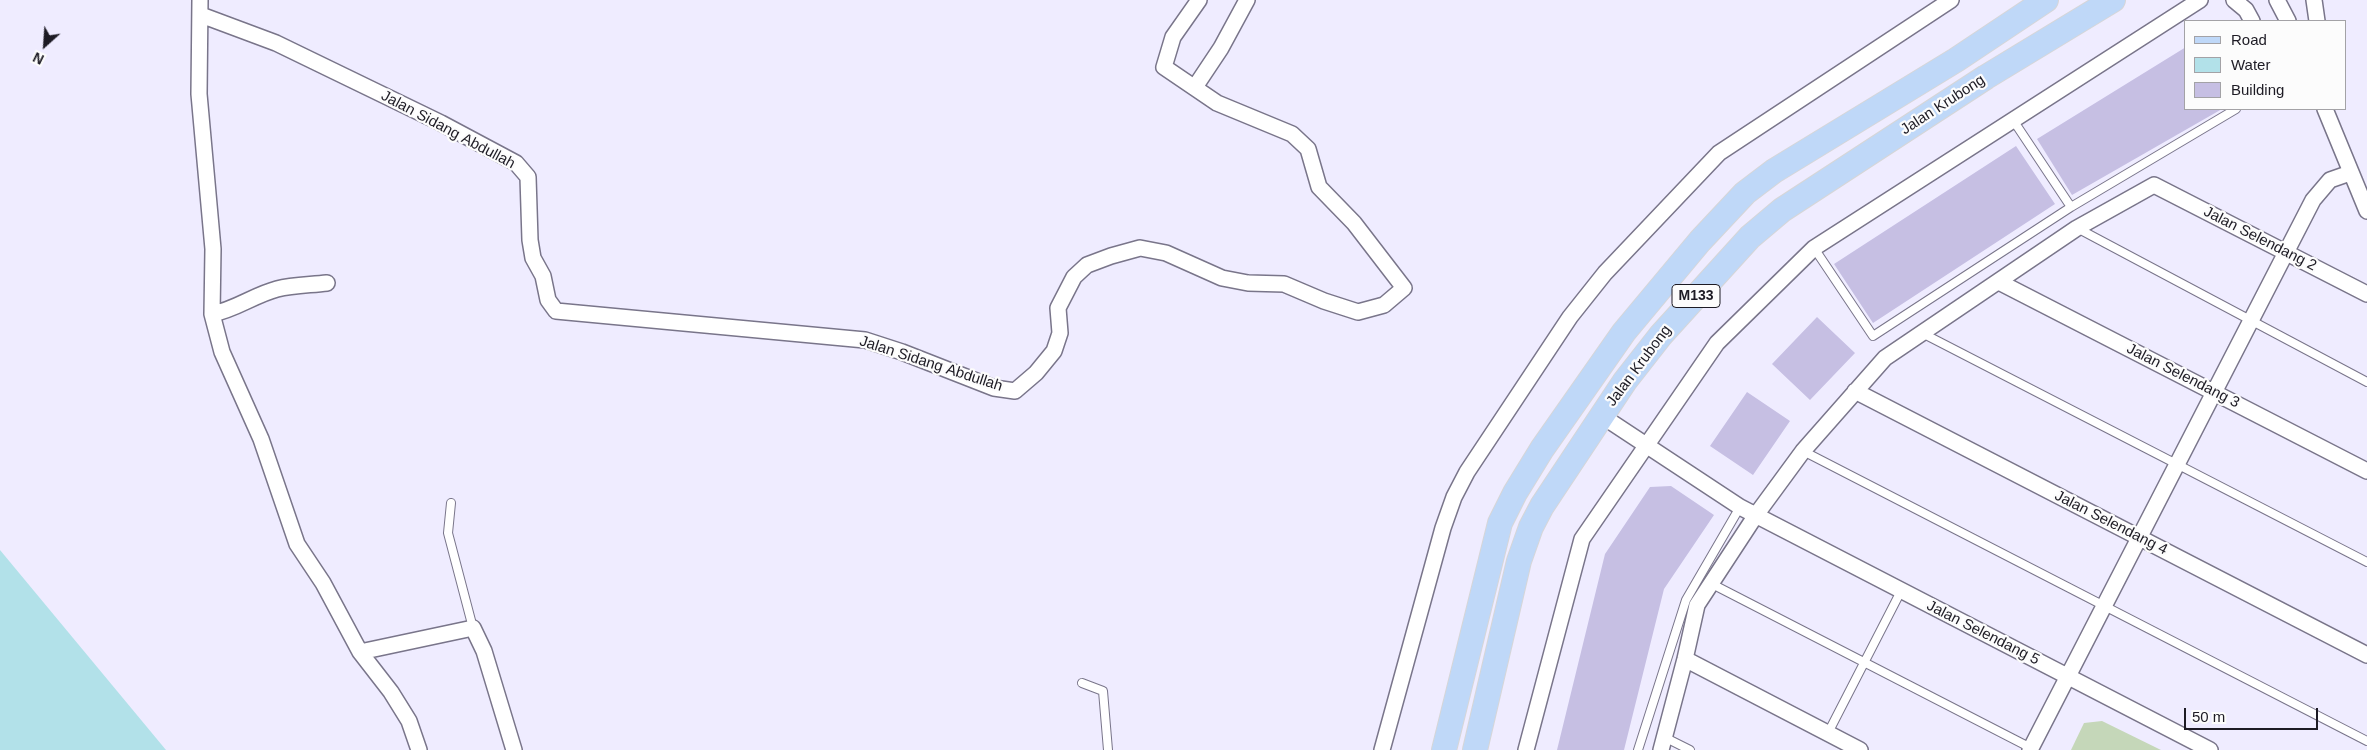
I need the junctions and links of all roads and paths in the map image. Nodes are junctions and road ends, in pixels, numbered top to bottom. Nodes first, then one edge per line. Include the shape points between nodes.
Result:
1 (1200, 0) edge
2 (1247, 0) edge
3 (1951, 0) edge
4 (2046, 0) edge
5 (2113, 0) edge
6 (2200, 0) edge
7 (2234, 0) edge
8 (2277, 0) edge
9 (2289, 0) edge
10 (2314, 0) edge
11 (200, 7) edge
12 (2251, 20) edge
13 (2287, 20) edge
14 (2294, 20) edge
15 (2317, 20) edge
16 (1195, 87) junction
17 (2234, 110) edge
18 (2325, 110) edge
19 (2013, 120) junction
20 (2350, 174) junction
21 (2071, 207) junction
22 (2367, 210) edge
23 (2076, 228) junction
24 (1814, 248) junction
25 (2286, 253) junction
26 (327, 282) dead end
27 (1999, 282) junction
28 (2367, 294) edge
29 (212, 314) junction
30 (2250, 322) junction
31 (1920, 332) junction
32 (2367, 382) edge
33 (1855, 391) junction
34 (2214, 392) junction
35 (1602, 416) junction
36 (1644, 446) junction
37 (1803, 450) junction
38 (2177, 464) junction
39 (2367, 471) edge
40 (451, 503) dead end
41 (1740, 507) junction
42 (1756, 515) junction
43 (2139, 538) junction
44 (2367, 562) edge
45 (1712, 584) junction
46 (1901, 591) junction
47 (2104, 606) junction
48 (472, 628) junction
49 (360, 652) junction
50 (2367, 655) edge
51 (1685, 659) junction
52 (1864, 663) junction
53 (2068, 676) junction
54 (1082, 683) dead end
55 (1828, 733) junction
56 (2367, 741) edge
57 (1662, 743) edge
58 (2030, 749) edge
59 (419, 750) edge
60 (514, 750) edge
61 (1108, 750) edge
62 (1382, 750) edge
63 (1444, 750) edge
64 (1475, 750) edge
65 (1526, 750) edge
66 (1638, 750) edge
67 (1690, 750) edge
68 (1860, 750) edge
69 (2210, 750) edge

1 - 16 street, Jalan Sidang Abdullah via 1173,37 1164,67
2 - 16 street
3 - 62 street via 1719,153 1605,272 1570,317 1467,472 1454,497
4 - 63 main road, Jalan Krubong / M133 via 1956,60 1774,171 1752,188 1700,241 1641,311 1542,450 1500,523
5 - 35 main road, Jalan Krubong / M133 via 1986,77 1782,210 1750,237 1661,335
6 - 19 street
7 - 12 street
8 - 13 street
9 - 14 street
10 - 15 street
11 - 16 street, Jalan Sidang Abdullah via 441,123 516,163 528,177 533,258 543,276 548,300 556,311 865,340 994,388 1015,391 1054,351 1060,333 1058,308 1074,277 1087,265 1140,248 1166,253 1222,278 1284,284 1358,312 1384,305 1404,288 1354,223 1319,187 1308,149 1292,134 1217,103
11 - 29 street via 199,94 213,248
17 - 21 lane
18 - 20 street
19 - 21 lane
19 - 24 street
20 - 22 street
20 - 25 street via 2330,180 2321,189
21 - 24 lane via 1874,336
23 - 25 street, Jalan Selendang 2 via 2154,185
23 - 27 street
23 - 30 lane
24 - 36 street via 1717,343
25 - 28 street, Jalan Selendang 2
25 - 30 street
26 - 29 street via 277,289
27 - 31 street
27 - 34 street, Jalan Selendang 3
29 - 49 street via 222,352 261,439 297,544 323,583
30 - 32 lane
30 - 34 street
31 - 33 street via 1885,358
31 - 38 lane
33 - 37 street
33 - 43 street, Jalan Selendang 4
34 - 38 street
34 - 39 street, Jalan Selendang 3
35 - 36 street, Jalan Selendang 5
35 - 64 main road, Jalan Krubong / M133 via 1531,527 1519,561
36 - 41 street, Jalan Selendang 5
36 - 65 street via 1582,539
37 - 42 street
37 - 47 lane
38 - 43 street
38 - 44 lane
40 - 48 lane via 448,533
41 - 42 street, Jalan Selendang 5
41 - 66 lane via 1686,600
42 - 45 street
42 - 46 street, Jalan Selendang 5
43 - 47 street
43 - 50 street, Jalan Selendang 4
45 - 51 street via 1697,606
45 - 52 lane
46 - 52 lane
46 - 53 street, Jalan Selendang 5
47 - 53 street
47 - 56 lane
48 - 49 street
48 - 60 street via 484,651
49 - 59 street via 409,721
51 - 55 street
51 - 57 street
52 - 55 lane
52 - 58 lane
53 - 58 street
53 - 69 street, Jalan Selendang 5
54 - 61 lane via 1103,691
55 - 68 street
57 - 67 lane

